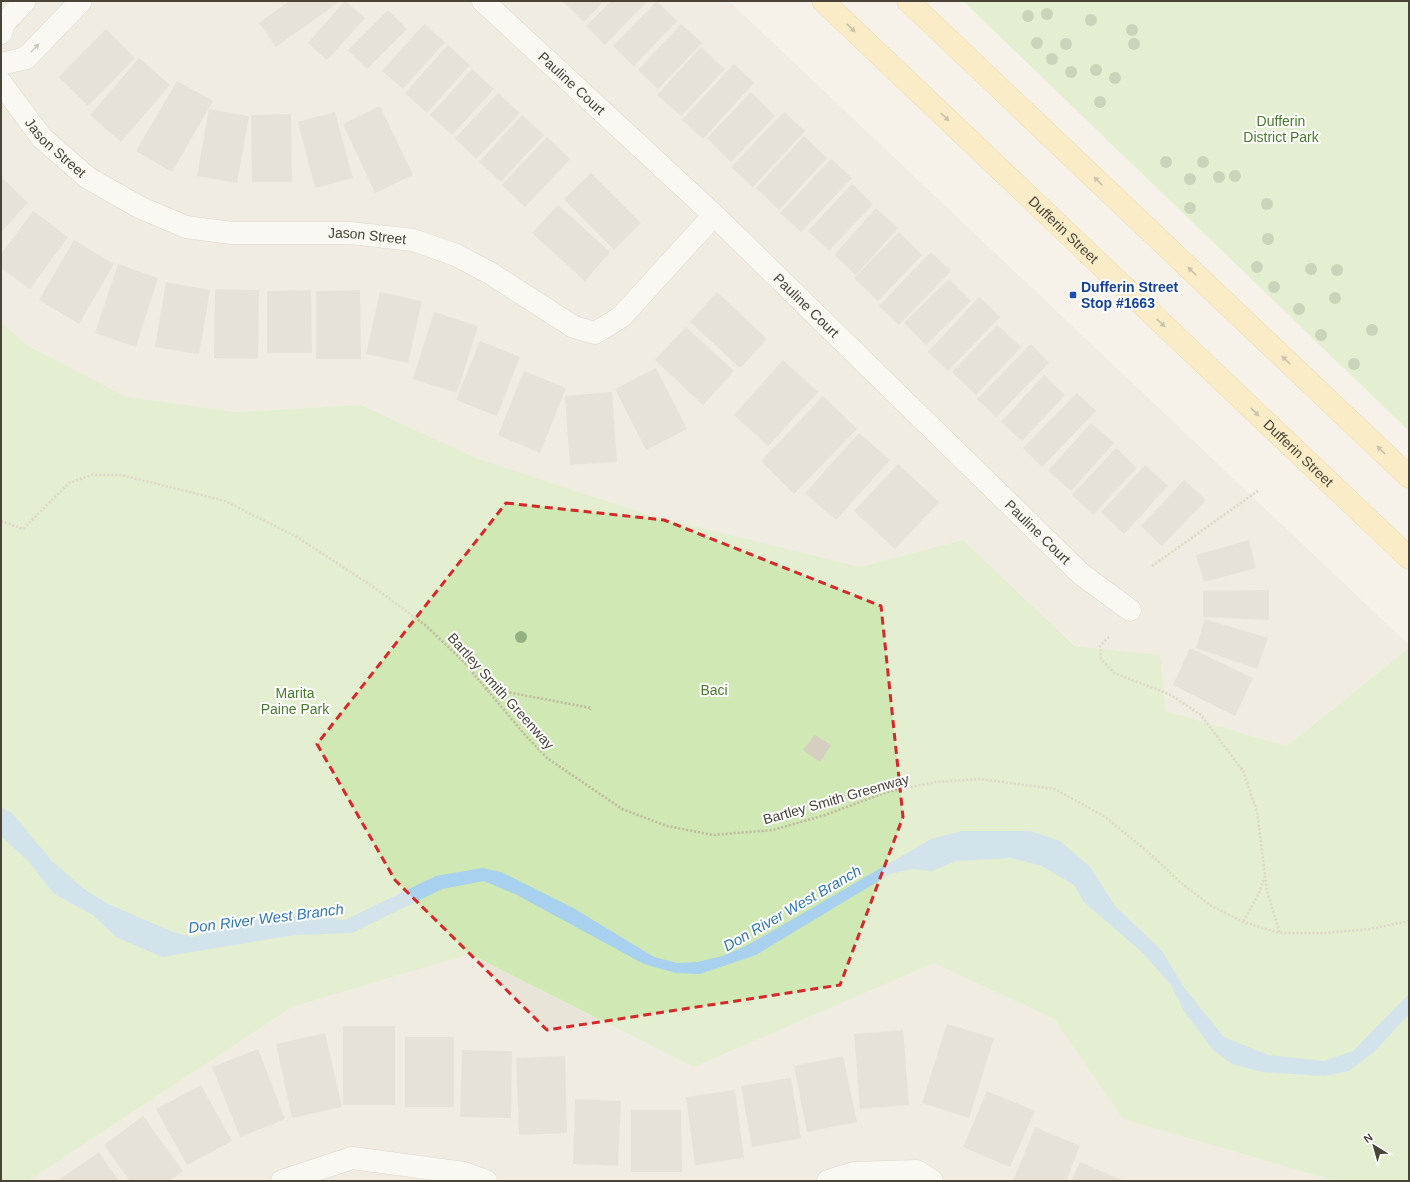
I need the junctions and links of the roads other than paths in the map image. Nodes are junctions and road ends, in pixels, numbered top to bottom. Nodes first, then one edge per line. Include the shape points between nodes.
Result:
1 (25, 1) edge
2 (82, 1) edge
3 (483, 1) edge
4 (823, 1) edge
5 (908, 1) edge
6 (1, 32) edge
7 (1, 64) edge
8 (1, 83) edge
9 (714, 214) junction
10 (1409, 477) edge
11 (1409, 558) edge
12 (1130, 610) dead end
13 (282, 1181) edge
14 (486, 1181) edge
15 (828, 1181) edge
16 (932, 1181) edge

1 - 6 street via 4,23
7 -> 2 street via 26,58
3 - 9 street, Pauline Court
4 -> 11 main road, Dufferin Street
10 -> 5 main road
8 - 9 street, Jason Street via 42,138 88,178 139,207 186,227 232,233 350,233 413,240 456,255 490,273 574,327 595,333 621,316
9 - 12 street, Pauline Court via 1081,574
13 - 14 street via 352,1158 464,1173
15 - 16 street via 854,1173 917,1171

